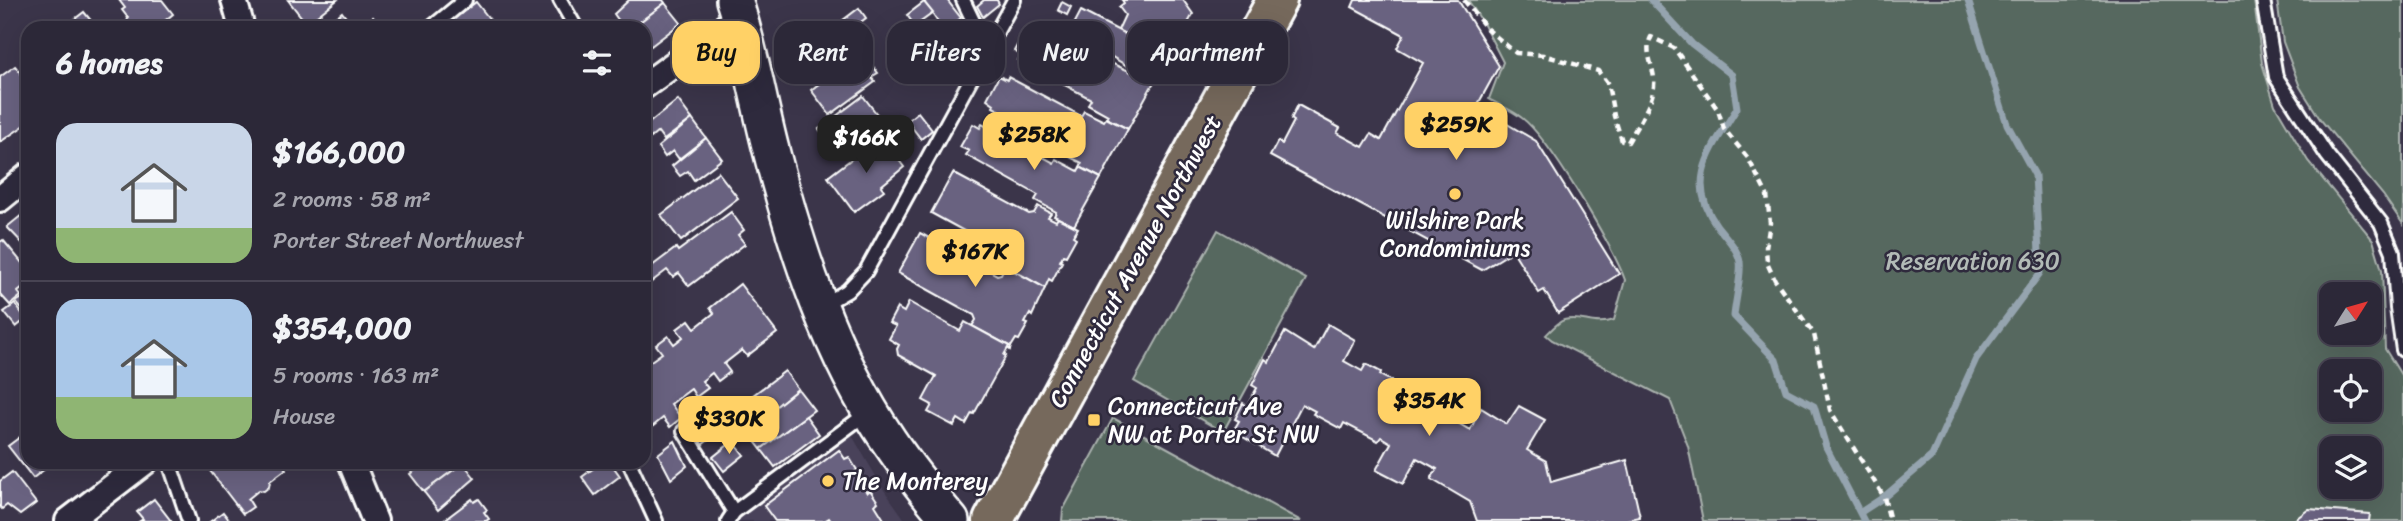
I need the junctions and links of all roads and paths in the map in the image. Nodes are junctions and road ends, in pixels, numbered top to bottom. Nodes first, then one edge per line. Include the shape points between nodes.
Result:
1 (234, 0) edge
2 (465, 0) edge
3 (560, 0) edge
4 (963, 0) edge
5 (1014, 0) edge
6 (1464, 0) edge
7 (2263, 0) edge
8 (1268, 4) edge
9 (736, 9) edge
10 (240, 21) edge
11 (440, 21) edge
12 (572, 21) edge
13 (973, 21) edge
14 (1003, 21) edge
15 (651, 80) edge
16 (968, 84) edge
17 (21, 182) edge
18 (0, 199) edge
19 (820, 306) junction
20 (2403, 351) edge
21 (870, 411) junction
22 (684, 431) dead end
23 (136, 469) edge
24 (171, 469) edge
25 (354, 469) edge
26 (632, 469) edge
27 (731, 516) edge
28 (68, 521) edge
29 (189, 521) edge
30 (375, 521) edge
31 (656, 521) edge
32 (951, 521) edge
33 (993, 521) edge
34 (1890, 521) edge

1 - 10 street
2 - 11 lane
3 - 12 lane
4 - 13 lane
5 - 14 lane
6 - 34 path via 1487,29 1516,53 1543,55 1598,71 1608,84 1622,141 1628,142 1654,86 1647,45 1651,37 1674,48 1718,110 1724,129 1748,158 1767,195 1767,263 1814,334 1830,410 1884,497
7 - 20 lane via 2276,77 2327,155 2381,223 2393,253
8 - 33 main road, Connecticut Avenue Northwest
9 - 15 street
9 - 19 street via 783,196
16 - 19 lane via 866,271 848,291
17 - 18 street
19 - 21 street
21 - 27 lane
21 - 32 street via 912,474
22 - 27 lane
23 - 28 street
24 - 29 lane
25 - 30 street
26 - 31 lane

